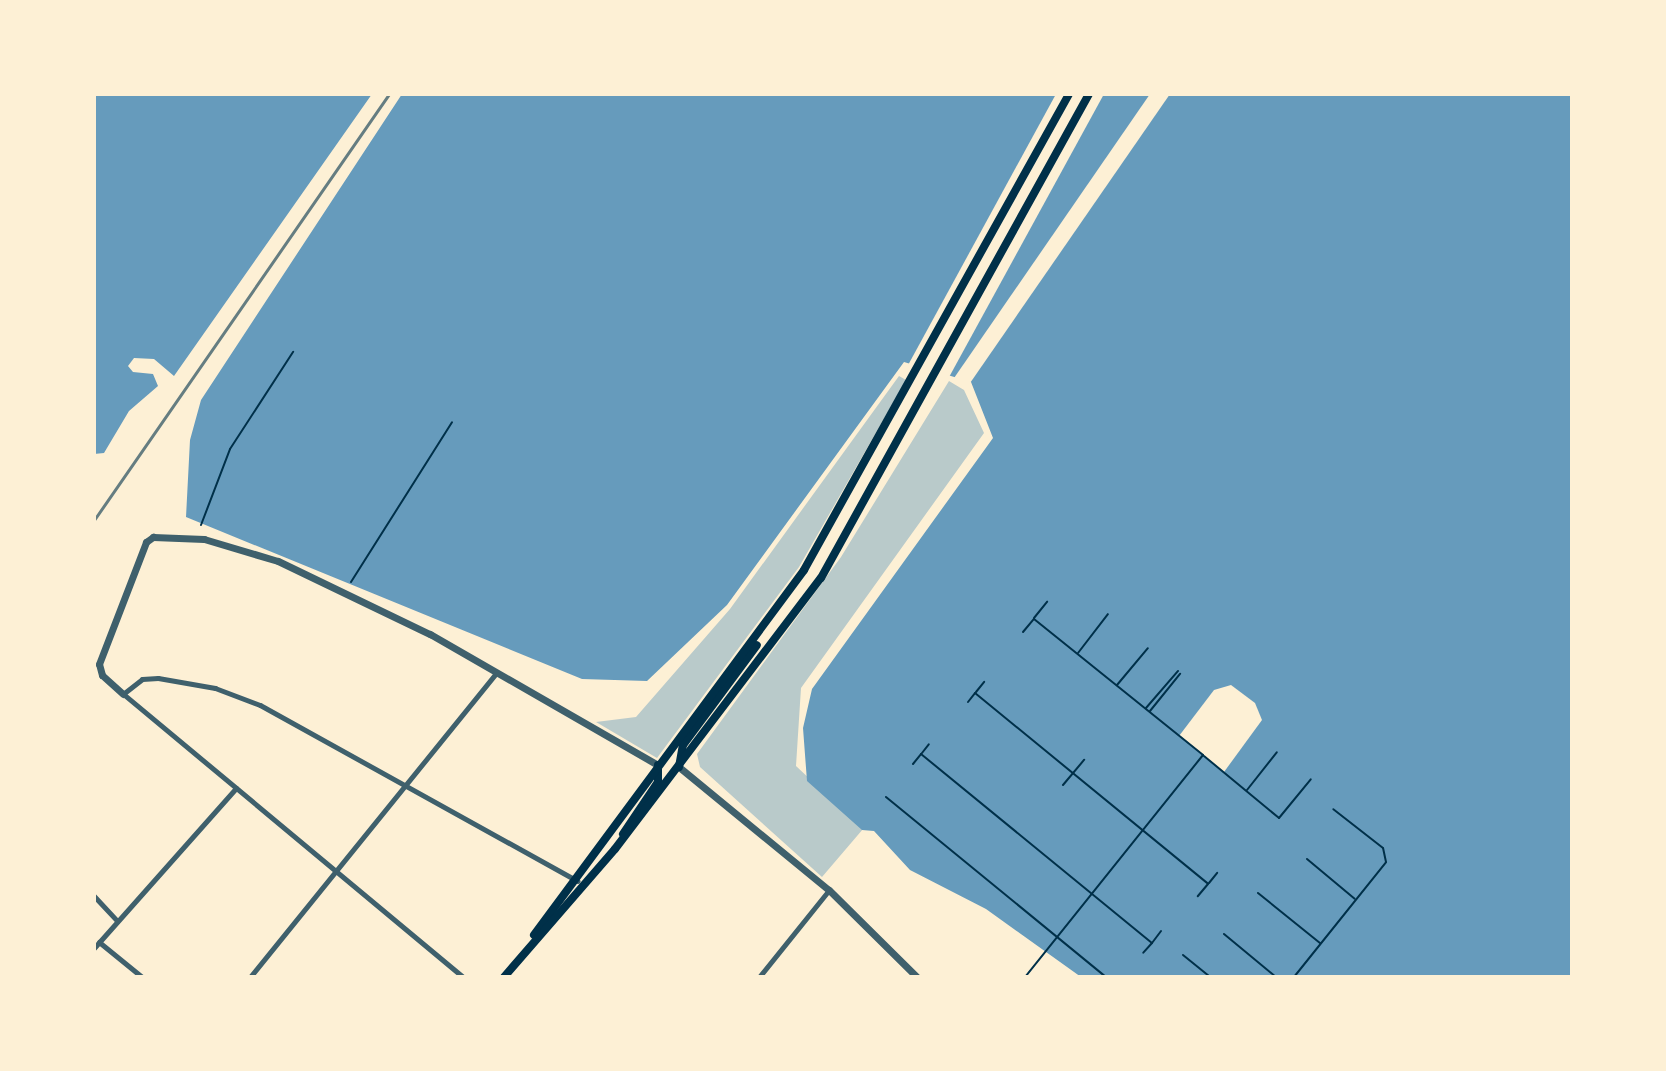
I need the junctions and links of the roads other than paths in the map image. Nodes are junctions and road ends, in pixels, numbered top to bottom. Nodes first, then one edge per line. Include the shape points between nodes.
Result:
1 (1069, 94) edge
2 (1089, 94) edge
3 (770, 620) junction
4 (497, 672) junction
5 (123, 694) junction
6 (658, 765) junction
7 (679, 767) junction
8 (407, 783) junction
9 (236, 788) junction
10 (615, 849) junction
11 (337, 870) junction
12 (571, 878) junction
13 (584, 886) junction
14 (829, 890) junction
15 (94, 896) edge
16 (117, 921) junction
17 (99, 942) junction
18 (94, 948) edge
19 (525, 950) junction
20 (142, 977) edge
21 (250, 977) edge
22 (463, 977) edge
23 (504, 977) edge
24 (759, 977) edge
25 (917, 977) edge

1 - 3 main road via 832,524
2 - 7 main road via 821,578
3 - 6 main road
3 - 7 main road via 748,662 683,745
4 - 5 street via 278,561 217,541 153,537 143,547 99,664 102,675
4 - 6 street
4 - 8 street
5 - 8 street via 149,678 215,688 286,718
5 - 9 street
6 - 10 main road via 658,782
6 - 12 main road
7 - 10 main road
7 - 14 street
8 - 11 street
8 - 12 street
9 - 11 street
9 - 16 street
10 - 13 main road
11 - 21 street
11 - 22 street
12 - 13 street
12 - 19 main road
13 - 19 main road
14 - 24 street
14 - 25 street
15 - 16 street
16 - 17 street
17 - 18 street
17 - 20 street
19 - 23 main road

